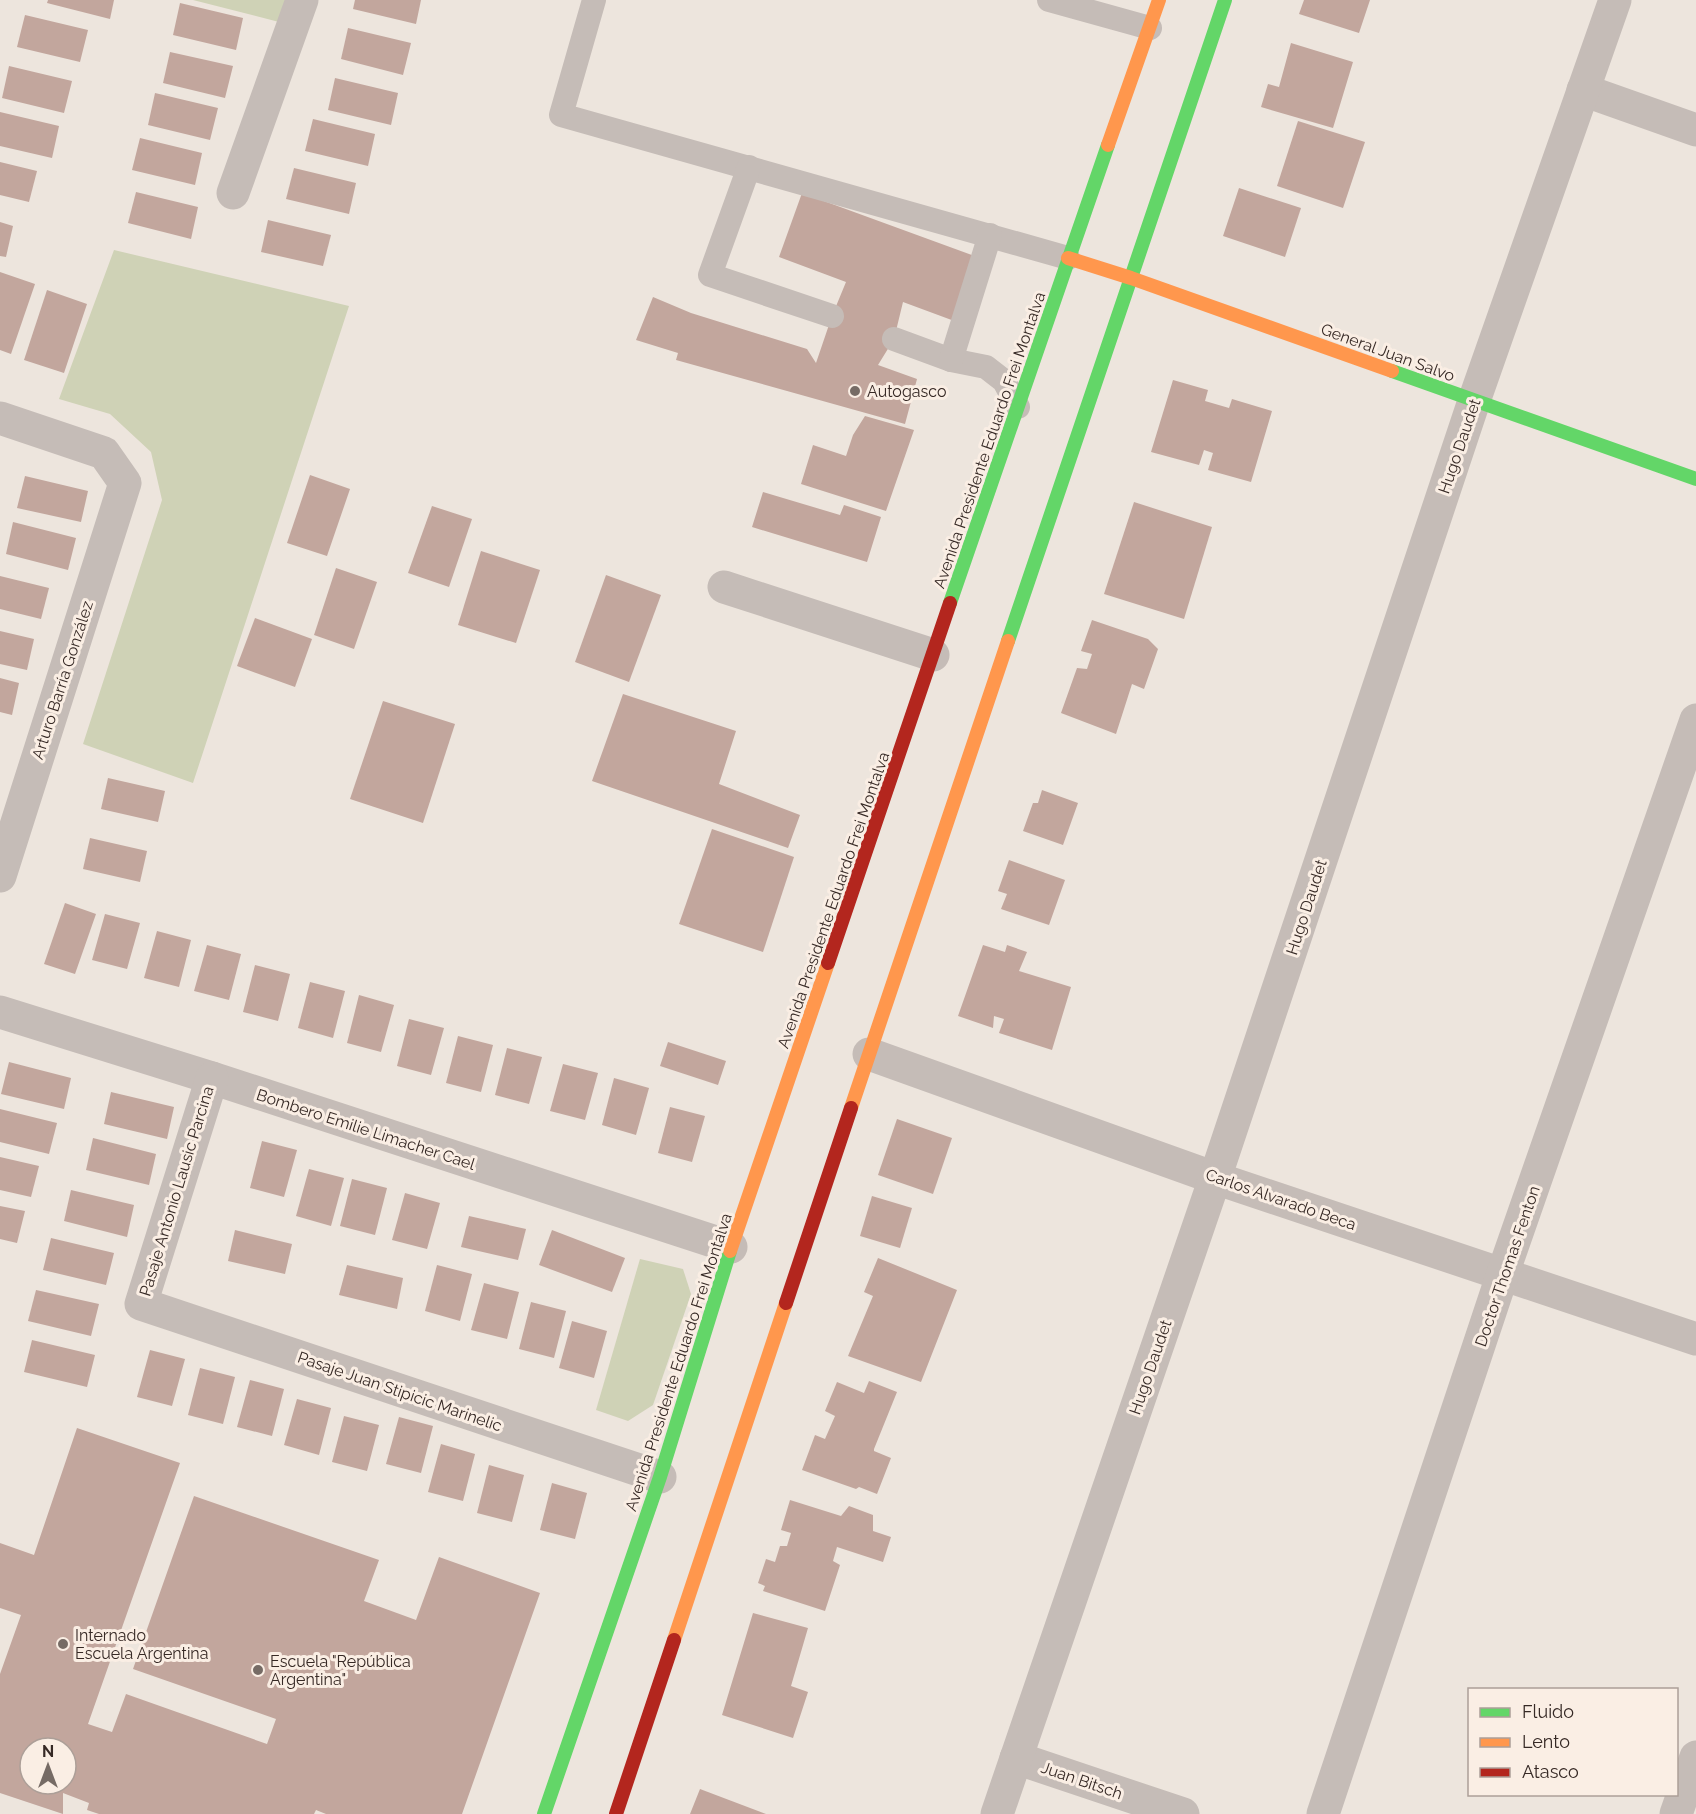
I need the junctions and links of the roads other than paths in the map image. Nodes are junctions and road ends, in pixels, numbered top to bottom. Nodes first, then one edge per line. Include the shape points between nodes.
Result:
1 (302, 0) edge
2 (594, 0) edge
3 (1049, 0) edge
4 (1160, 0) edge
5 (1225, 0) edge
6 (1615, 0) edge
7 (1150, 28) junction
8 (1583, 90) junction
9 (1696, 130) edge
10 (749, 167) junction
11 (233, 193) dead end
12 (990, 235) junction
13 (1068, 258) junction
14 (1131, 278) junction
15 (832, 316) dead end
16 (894, 339) dead end
17 (951, 360) junction
18 (1474, 401) junction
19 (1018, 407) junction
20 (0, 418) edge
21 (1696, 479) edge
22 (724, 587) dead end
23 (933, 655) junction
24 (1696, 720) edge
25 (0, 876) edge
26 (0, 1012) edge
27 (869, 1054) junction
28 (212, 1078) junction
29 (1215, 1178) junction
30 (731, 1247) junction
31 (1503, 1273) junction
32 (141, 1304) joint
33 (1696, 1339) edge
34 (660, 1478) junction
35 (1696, 1757) edge
36 (1016, 1758) junction
37 (544, 1814) edge
38 (616, 1814) edge
39 (998, 1814) edge
40 (1183, 1814) edge
41 (1323, 1814) edge
42 (1676, 1814) edge

1 - 11 street
2 - 10 lane via 561,115
3 - 7 lane
4 - 7 main road, Avenida Presidente Eduardo Frei Montalva
5 - 14 main road
6 - 8 street, Hugo Daudet
7 - 13 main road, Avenida Presidente Eduardo Frei Montalva
8 - 9 street
8 - 18 street, Hugo Daudet
10 - 12 lane
10 - 15 lane via 710,275
12 - 13 lane
12 - 17 lane
13 - 14 main road, General Juan Salvo
13 - 19 main road, Avenida Presidente Eduardo Frei Montalva
14 - 18 main road, General Juan Salvo
14 - 27 main road
16 - 17 lane
17 - 19 lane via 986,367 1004,381
18 - 21 main road, General Juan Salvo
18 - 29 street, Hugo Daudet
19 - 23 main road, Avenida Presidente Eduardo Frei Montalva
20 - 25 street, Arturo Barría González via 104,453 125,483
22 - 23 street
23 - 30 main road, Avenida Presidente Eduardo Frei Montalva
24 - 31 street, Doctor Thomas Fenton
26 - 28 street, Bombero Emilie Limacher Cael
27 - 29 street, Carlos Alvarado Beca
27 - 38 main road
28 - 30 street, Bombero Emilie Limacher Cael
28 - 32 street, Pasaje Antonio Lausic Parcina
29 - 31 street, Carlos Alvarado Beca
29 - 36 street, Hugo Daudet
30 - 34 main road, Avenida Presidente Eduardo Frei Montalva
31 - 33 street, Carlos Alvarado Beca
31 - 41 street, Doctor Thomas Fenton
32 - 34 street, Pasaje Juan Stipicic Marinelic
34 - 37 main road, Avenida Presidente Eduardo Frei Montalva
35 - 42 street
36 - 39 street, Hugo Daudet
36 - 40 street, Juan Bitsch

